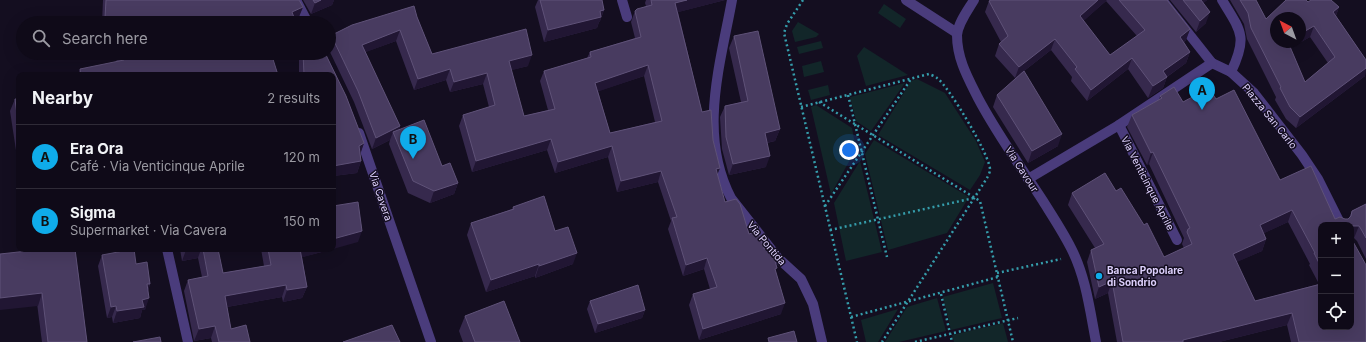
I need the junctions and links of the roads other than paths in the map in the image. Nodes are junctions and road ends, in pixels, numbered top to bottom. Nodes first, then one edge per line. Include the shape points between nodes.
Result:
1 (296, 0) edge
2 (622, 0) edge
3 (732, 0) edge
4 (906, 0) edge
5 (974, 0) edge
6 (1162, 0) edge
7 (1222, 0) edge
8 (304, 16) edge
9 (627, 17) dead end
10 (957, 33) junction
11 (1212, 63) junction
12 (1231, 72) junction
13 (356, 125) edge
14 (1119, 125) junction
15 (1028, 179) junction
16 (1340, 222) edge
17 (1177, 240) dead end
18 (168, 252) edge
19 (188, 342) edge
20 (431, 342) edge
21 (822, 342) edge
22 (1096, 342) edge

1 - 8 street
2 - 9 street
3 - 21 street, Via Pontida via 713,104 716,160 731,198 778,258 801,279 813,304
4 - 10 street
5 - 10 street
6 - 11 street
7 - 12 street via 1242,38
10 - 15 street, Via Cavour via 964,70 990,121
11 - 12 street, Piazza San Carlo
11 - 14 street, Via Venticinque Aprile
12 - 16 street, Piazza San Carlo via 1254,92 1283,129 1318,179
13 - 20 street, Via Cavera
14 - 15 street, Via Venticinque Aprile
14 - 17 street, Via Venticinque Aprile
15 - 22 street, Via Cavour via 1074,254 1088,298
18 - 19 street

